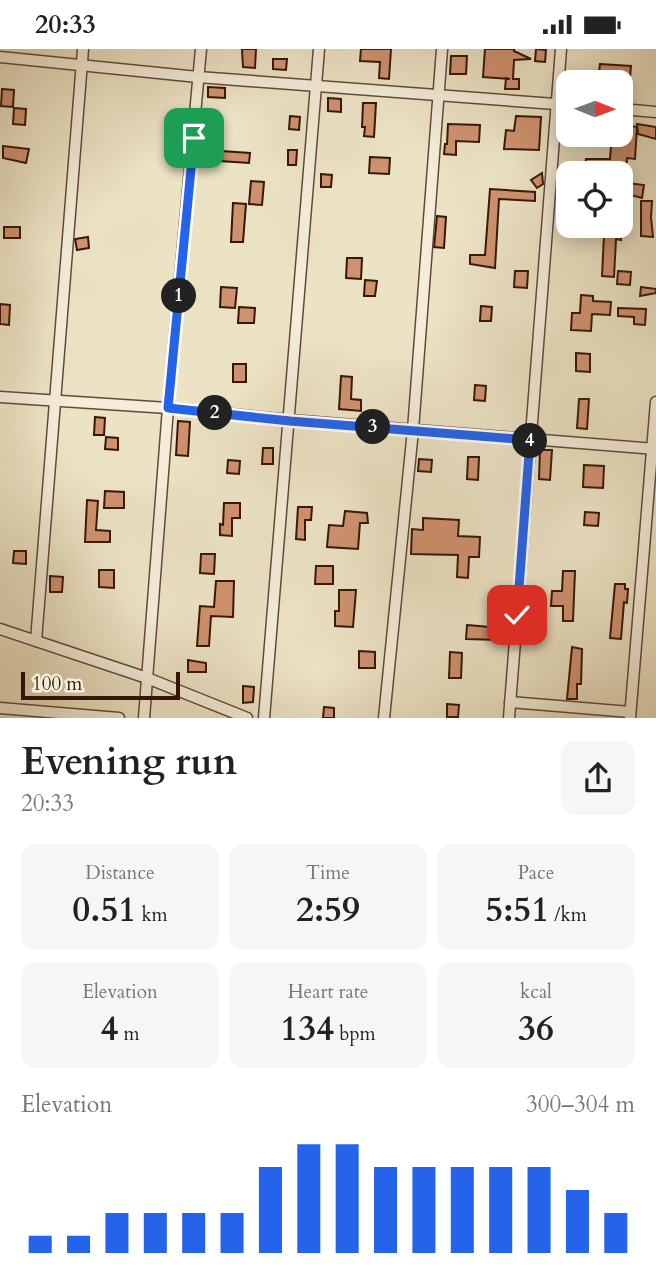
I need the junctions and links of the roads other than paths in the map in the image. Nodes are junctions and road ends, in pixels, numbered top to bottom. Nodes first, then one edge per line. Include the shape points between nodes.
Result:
1 (83, 49) edge
2 (201, 49) edge
3 (319, 49) edge
4 (442, 49) edge
5 (561, 49) edge
6 (0, 57) edge
7 (81, 65) junction
8 (559, 70) edge
9 (198, 77) junction
10 (316, 85) junction
11 (438, 94) junction
12 (556, 104) joint
13 (634, 110) edge
14 (656, 112) edge
15 (0, 397) edge
16 (55, 401) junction
17 (656, 402) edge
18 (168, 408) junction
19 (290, 421) junction
20 (413, 430) junction
21 (530, 440) junction
22 (654, 449) edge
23 (0, 629) edge
24 (36, 641) junction
25 (147, 678) junction
26 (510, 702) junction
27 (0, 708) edge
28 (630, 715) edge
29 (119, 718) edge
30 (144, 718) edge
31 (247, 718) edge
32 (264, 718) edge
33 (384, 718) edge
34 (509, 718) edge

1 - 7 street
2 - 9 street
3 - 10 street
4 - 11 street
5 - 8 street
6 - 7 street
7 - 9 street
7 - 16 street
9 - 10 street
9 - 18 street
10 - 11 street
10 - 19 street
11 - 12 street
11 - 20 street
12 - 21 street
13 - 14 street
15 - 16 street
16 - 18 street
16 - 24 street
17 - 22 street
18 - 19 street
18 - 25 street
19 - 20 street
19 - 32 street
20 - 21 street
20 - 33 street
21 - 22 street
21 - 26 street
22 - 28 street
23 - 24 street
24 - 25 street
25 - 30 street
25 - 31 street
26 - 28 street
26 - 34 street
27 - 29 street

